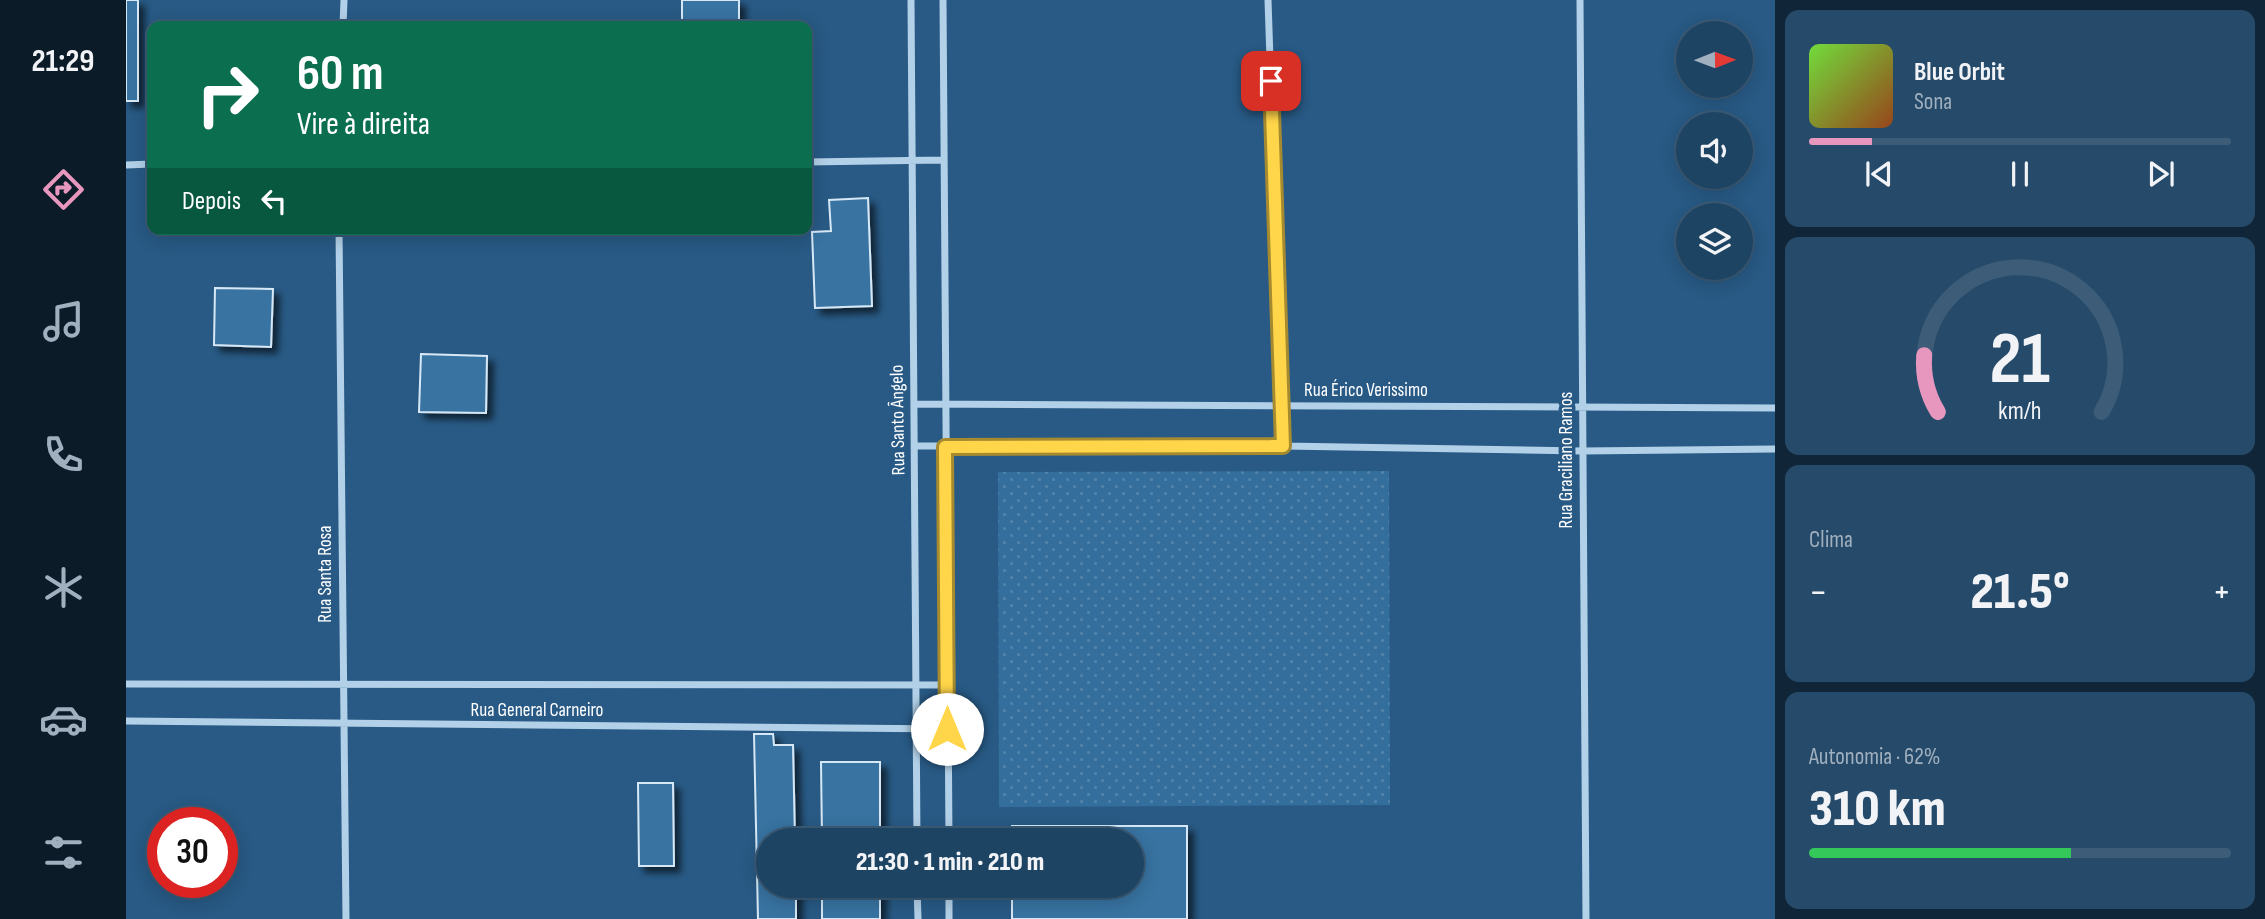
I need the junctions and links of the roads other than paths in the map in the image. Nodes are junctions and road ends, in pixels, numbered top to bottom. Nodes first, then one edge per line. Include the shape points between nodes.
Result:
1 (344, 0) edge
2 (911, 0) edge
3 (943, 0) edge
4 (1268, 0) edge
5 (1580, 0) edge
6 (343, 21) edge
7 (942, 160) junction
8 (812, 162) edge
9 (911, 162) junction
10 (126, 164) edge
11 (147, 164) edge
12 (339, 235) edge
13 (914, 404) junction
14 (946, 405) junction
15 (1282, 405) junction
16 (1581, 407) junction
17 (1775, 408) edge
18 (915, 446) junction
19 (1283, 446) junction
20 (945, 447) junction
21 (1775, 449) edge
22 (1582, 451) junction
23 (126, 684) edge
24 (342, 684) junction
25 (916, 684) junction
26 (947, 685) junction
27 (126, 721) edge
28 (342, 725) junction
29 (916, 729) junction
30 (947, 729) junction
31 (917, 828) edge
32 (949, 828) edge
33 (917, 898) edge
34 (949, 898) edge
35 (346, 919) edge
36 (918, 919) edge
37 (949, 919) edge
38 (1586, 919) edge

1 - 6 street
2 - 9 street, Rua Santo Ângelo
3 - 7 street
4 - 15 street
5 - 16 street, Rua Graciliano Ramos
7 - 9 street
7 - 14 street
8 - 9 street
9 - 13 street, Rua Santo Ângelo
10 - 11 street
12 - 24 street, Rua Santa Rosa
13 - 14 street, Rua Érico Verissimo
13 - 18 street, Rua Santo Ângelo
14 - 15 street, Rua Érico Verissimo
14 - 20 street
15 - 16 street, Rua Érico Verissimo
15 - 19 street
16 - 17 street, Rua Érico Verissimo
16 - 22 street, Rua Graciliano Ramos
18 - 20 street
18 - 25 street, Rua Santo Ângelo
19 - 20 street
19 - 22 street
20 - 26 street
21 - 22 street
22 - 38 street, Rua Graciliano Ramos
23 - 24 street
24 - 25 street
24 - 28 street, Rua Santa Rosa
25 - 26 street
25 - 29 street, Rua Santo Ângelo
26 - 30 street
27 - 28 street, Rua General Carneiro
28 - 29 street, Rua General Carneiro
28 - 35 street, Rua Santa Rosa
29 - 30 street, Rua General Carneiro
29 - 31 street, Rua Santo Ângelo
30 - 32 street
33 - 36 street
34 - 37 street

